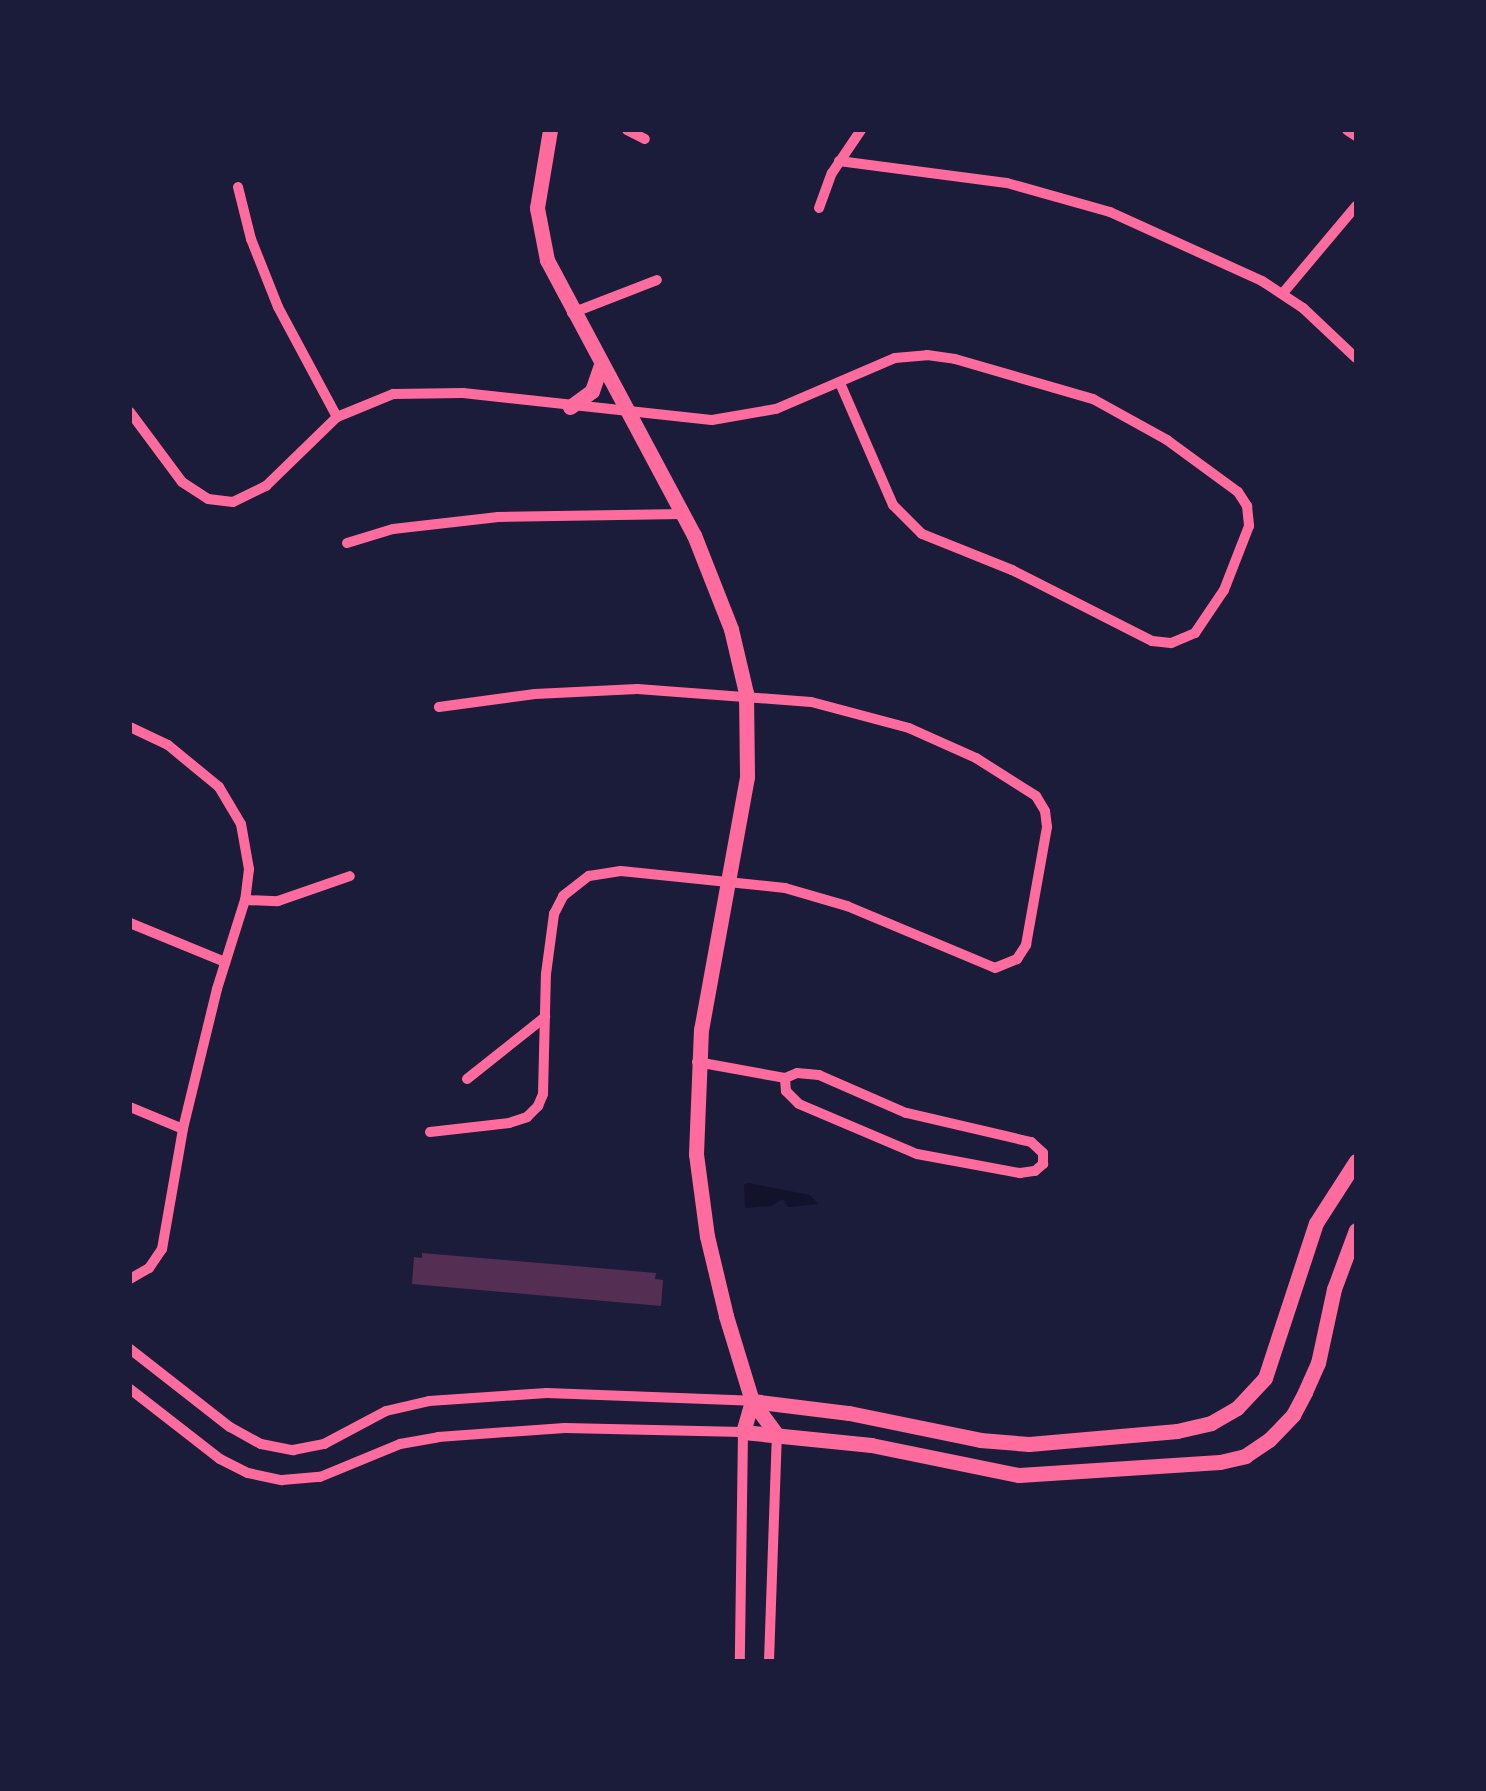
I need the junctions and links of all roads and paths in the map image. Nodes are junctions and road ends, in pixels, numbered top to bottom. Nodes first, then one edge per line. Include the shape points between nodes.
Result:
1 (550, 130) edge
2 (627, 130) edge
3 (861, 130) edge
4 (1347, 130) edge
5 (1356, 136) edge
6 (646, 139) dead end
7 (840, 161) junction
8 (238, 187) dead end
9 (1356, 206) edge
10 (819, 208) dead end
11 (657, 280) dead end
12 (1283, 294) junction
13 (572, 313) junction
14 (1356, 358) edge
15 (601, 365) junction
16 (840, 383) junction
17 (570, 407) junction
18 (130, 412) edge
19 (628, 414) junction
20 (338, 417) junction
21 (683, 514) junction
22 (347, 543) dead end
23 (746, 694) junction
24 (439, 707) dead end
25 (130, 727) edge
26 (350, 876) dead end
27 (730, 879) junction
28 (245, 900) junction
29 (130, 923) edge
30 (224, 962) junction
31 (545, 1017) junction
32 (697, 1062) junction
33 (785, 1078) junction
34 (467, 1080) dead end
35 (130, 1107) edge
36 (183, 1130) junction
37 (430, 1132) dead end
38 (1356, 1162) edge
39 (1356, 1230) edge
40 (130, 1279) edge
41 (130, 1349) edge
42 (130, 1389) edge
43 (752, 1402) junction
44 (742, 1432) junction
45 (777, 1436) junction
46 (740, 1661) edge
47 (769, 1661) edge

1 - 13 street via 538,184 539,228
2 - 6 street
3 - 7 street
4 - 5 street
7 - 10 street
7 - 12 street via 968,176 1070,199 1179,241
8 - 20 street via 278,307
9 - 12 street
11 - 13 street
12 - 14 street
13 - 15 street
15 - 17 street via 592,391
15 - 19 street
16 - 16 street via 894,358 926,354 1063,387 1121,412 1238,492 1249,516 1233,571 1201,626 1178,642 1152,641 1012,570 922,534 904,520
16 - 19 street via 733,418
17 - 19 street
17 - 20 street via 411,392
18 - 20 street via 182,482 225,502 266,486
19 - 21 street
21 - 22 street via 498,517 393,528
21 - 23 street via 720,596
23 - 24 street via 582,690
23 - 27 street via 747,777
23 - 27 street via 842,708 909,728 1009,776 1041,803 1047,827 1026,945 1003,966 979,964 829,900
25 - 28 street via 187,758 227,798 248,854
26 - 28 street via 278,902
27 - 31 street via 610,871 579,881 554,914
27 - 32 street
28 - 30 street
29 - 30 street
30 - 36 street
31 - 34 street
31 - 37 street via 543,1094 534,1112 509,1123
32 - 33 street
32 - 43 street via 696,1154 706,1236
33 - 33 street via 819,1075 906,1113 1031,1142 1043,1152 1043,1164 1020,1173 908,1152 799,1104 786,1091
35 - 36 street
36 - 40 street via 162,1249
38 - 43 street via 1307,1244 1266,1378 1212,1423 1029,1444
39 - 45 street via 1305,1392 1293,1415 1245,1456 1019,1476 870,1445
41 - 43 street via 230,1427 293,1450 324,1444 386,1411 429,1401 582,1393
42 - 44 street via 220,1460 282,1480 335,1473 400,1444 438,1437 565,1428
43 - 44 street
43 - 45 street
44 - 45 street
44 - 46 street
45 - 47 street

